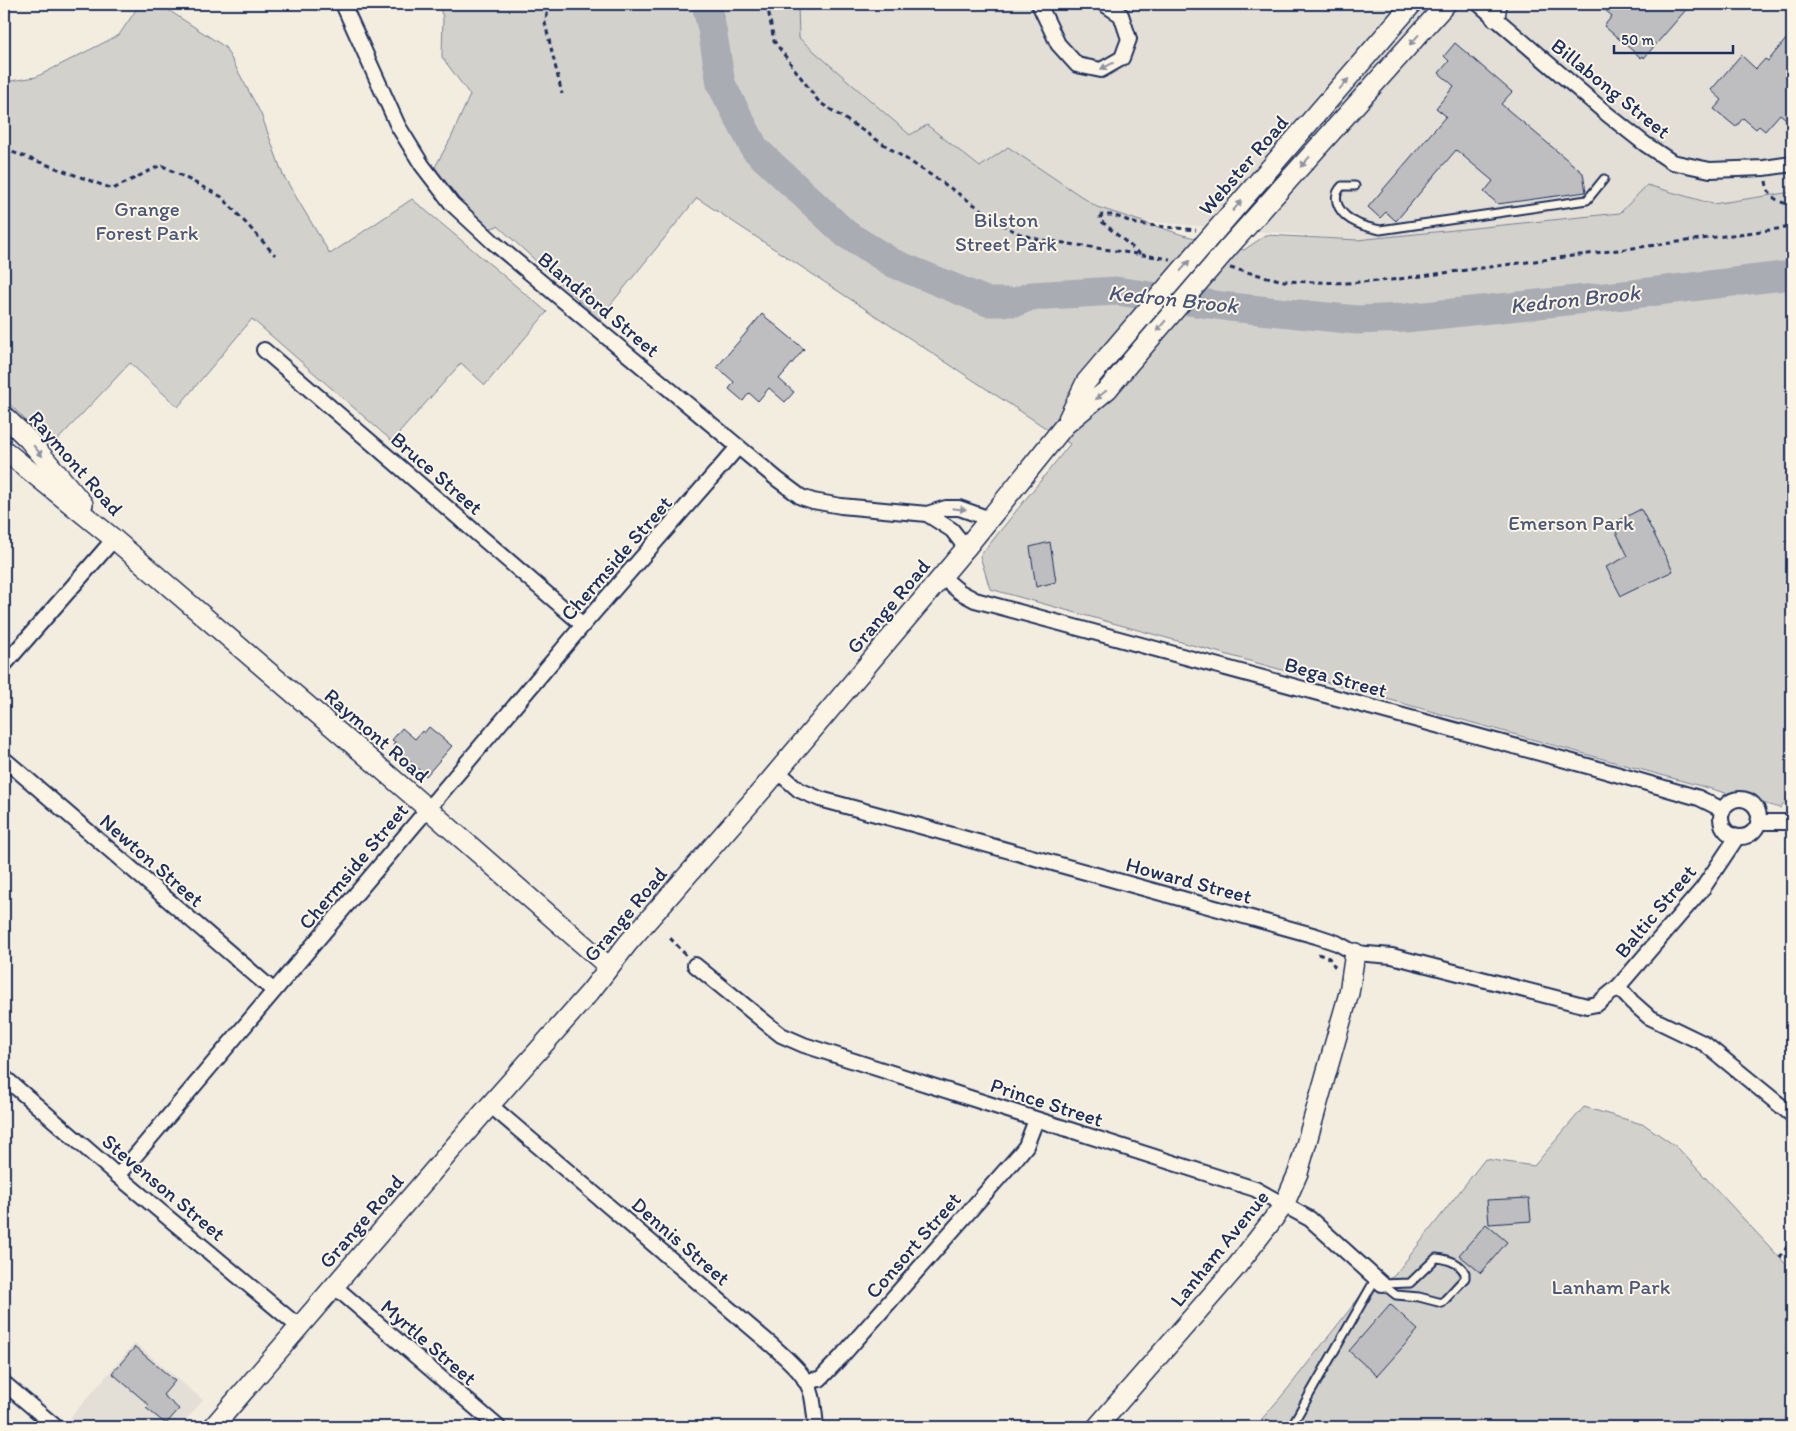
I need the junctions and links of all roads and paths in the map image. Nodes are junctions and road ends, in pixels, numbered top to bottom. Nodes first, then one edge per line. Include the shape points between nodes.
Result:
1 (343, 4) edge
2 (549, 4) edge
3 (1040, 4) edge
4 (1104, 4) edge
5 (1412, 4) edge
6 (1446, 4) edge
7 (1479, 4) edge
8 (1496, 10) edge
9 (562, 94) dead end
10 (4, 149) edge
11 (1792, 164) edge
12 (1764, 168) junction
13 (1604, 180) dead end
14 (1356, 186) dead end
15 (1792, 205) edge
16 (1203, 237) junction
17 (1227, 249) joint
18 (1141, 254) dead end
19 (275, 255) dead end
20 (264, 350) dead end
21 (1108, 356) joint
22 (4, 416) edge
23 (1065, 425) junction
24 (738, 447) junction
25 (4, 450) edge
26 (927, 514) junction
27 (990, 518) junction
28 (114, 540) junction
29 (966, 548) junction
30 (942, 576) junction
31 (583, 626) junction
32 (4, 665) edge
33 (4, 759) edge
34 (778, 771) junction
35 (428, 809) junction
36 (1722, 810) junction
37 (1758, 822) junction
38 (1792, 822) edge
39 (1737, 837) junction
40 (670, 938) dead end
41 (1355, 953) junction
42 (1318, 954) dead end
43 (695, 965) joint
44 (609, 967) junction
45 (1337, 970) dead end
46 (1618, 987) junction
47 (274, 990) junction
48 (1597, 1004) joint
49 (4, 1077) edge
50 (490, 1105) junction
51 (1792, 1115) edge
52 (1036, 1120) junction
53 (118, 1176) junction
54 (1284, 1206) junction
55 (1792, 1239) edge
56 (1780, 1258) dead end
57 (1379, 1281) junction
58 (334, 1286) junction
59 (299, 1327) junction
60 (805, 1381) junction
61 (4, 1383) edge
62 (56, 1427) edge
63 (213, 1427) edge
64 (498, 1427) edge
65 (816, 1427) edge
66 (1097, 1427) edge
67 (1291, 1427) edge

1 - 24 street, Blandford Street via 398,126 452,204
2 - 9 path via 545,23
4 -> 3 street via 1121,15 1129,39 1122,58 1101,70 1077,65 1058,44
16 -> 5 main road, Webster Road
6 -> 17 main road, Webster Road
7 - 8 street, Billabong Street
8 - 12 street, Billabong Street via 1607,114 1672,162 1710,170
10 - 19 path via 114,189 161,165 222,197
11 - 12 street, Billabong Street
12 - 15 path via 1771,196
13 - 14 lane via 1587,200 1380,230 1357,224 1338,207 1338,190 1342,186
16 - 18 path via 1102,215 1102,221
21 -> 16 main road, Webster Road, bridge
17 -> 23 main road, Grange Road, bridge via 1108,389
20 - 31 street, Bruce Street
21 - 23 main road, Grange Road via 1086,382
22 -> 28 main road, Raymont Road via 28,439
23 - 27 main road, Grange Road
24 - 26 street, Blandford Street via 789,489 813,502
24 - 31 street, Chermside Street
25 - 28 main road, Raymont Road
26 -> 27 street, Blandford Street via 959,508
26 - 29 street, Blandford Street via 952,530
27 - 29 main road, Grange Road
28 - 32 street
28 - 35 main road, Raymont Road
29 - 30 main road, Grange Road
30 - 34 main road, Grange Road
30 - 36 street, Bega Street via 975,600 1632,779 1699,798
31 - 35 street, Chermside Street
33 - 47 street, Newton Street
34 - 41 street, Howard Street via 799,790 820,800 1316,936
34 - 44 main road, Grange Road
35 - 44 main road, Raymont Road
35 - 47 street, Chermside Street
36 - 37 street via 1734,800 1742,799 1755,807
36 - 39 street via 1723,827
37 - 38 street
37 - 39 street via 1746,836
39 - 46 street, Baltic Street via 1703,888
40 - 43 path
41 - 48 street, Howard Street via 1392,956 1556,999 1587,1006
41 - 54 main road, Lanham Avenue via 1350,992 1298,1173
42 - 45 path via 1329,958
43 - 52 street, Prince Street via 771,1028 790,1039
44 - 50 main road, Grange Road
46 - 48 street, Baltic Street
46 - 51 street via 1649,1017 1705,1044
47 - 53 street, Chermside Street
49 - 53 street, Stevenson Street
50 - 58 main road, Grange Road
50 - 60 street, Dennis Street via 774,1347
52 - 54 street, Prince Street via 1255,1189
52 - 60 street, Consort Street via 1026,1146 1018,1156 841,1357 820,1379
53 - 59 street, Stevenson Street
54 - 57 street, Prince Street via 1310,1219
54 - 66 main road, Lanham Avenue via 1237,1266
55 - 56 path
57 - 57 lane via 1410,1283 1436,1258 1455,1264 1465,1274 1442,1303 1396,1295
57 - 67 lane
58 - 59 main road, Grange Road
58 - 64 street, Myrtle Street
59 - 63 main road, Grange Road
60 - 65 street, Dennis Street via 812,1395
61 - 62 street

